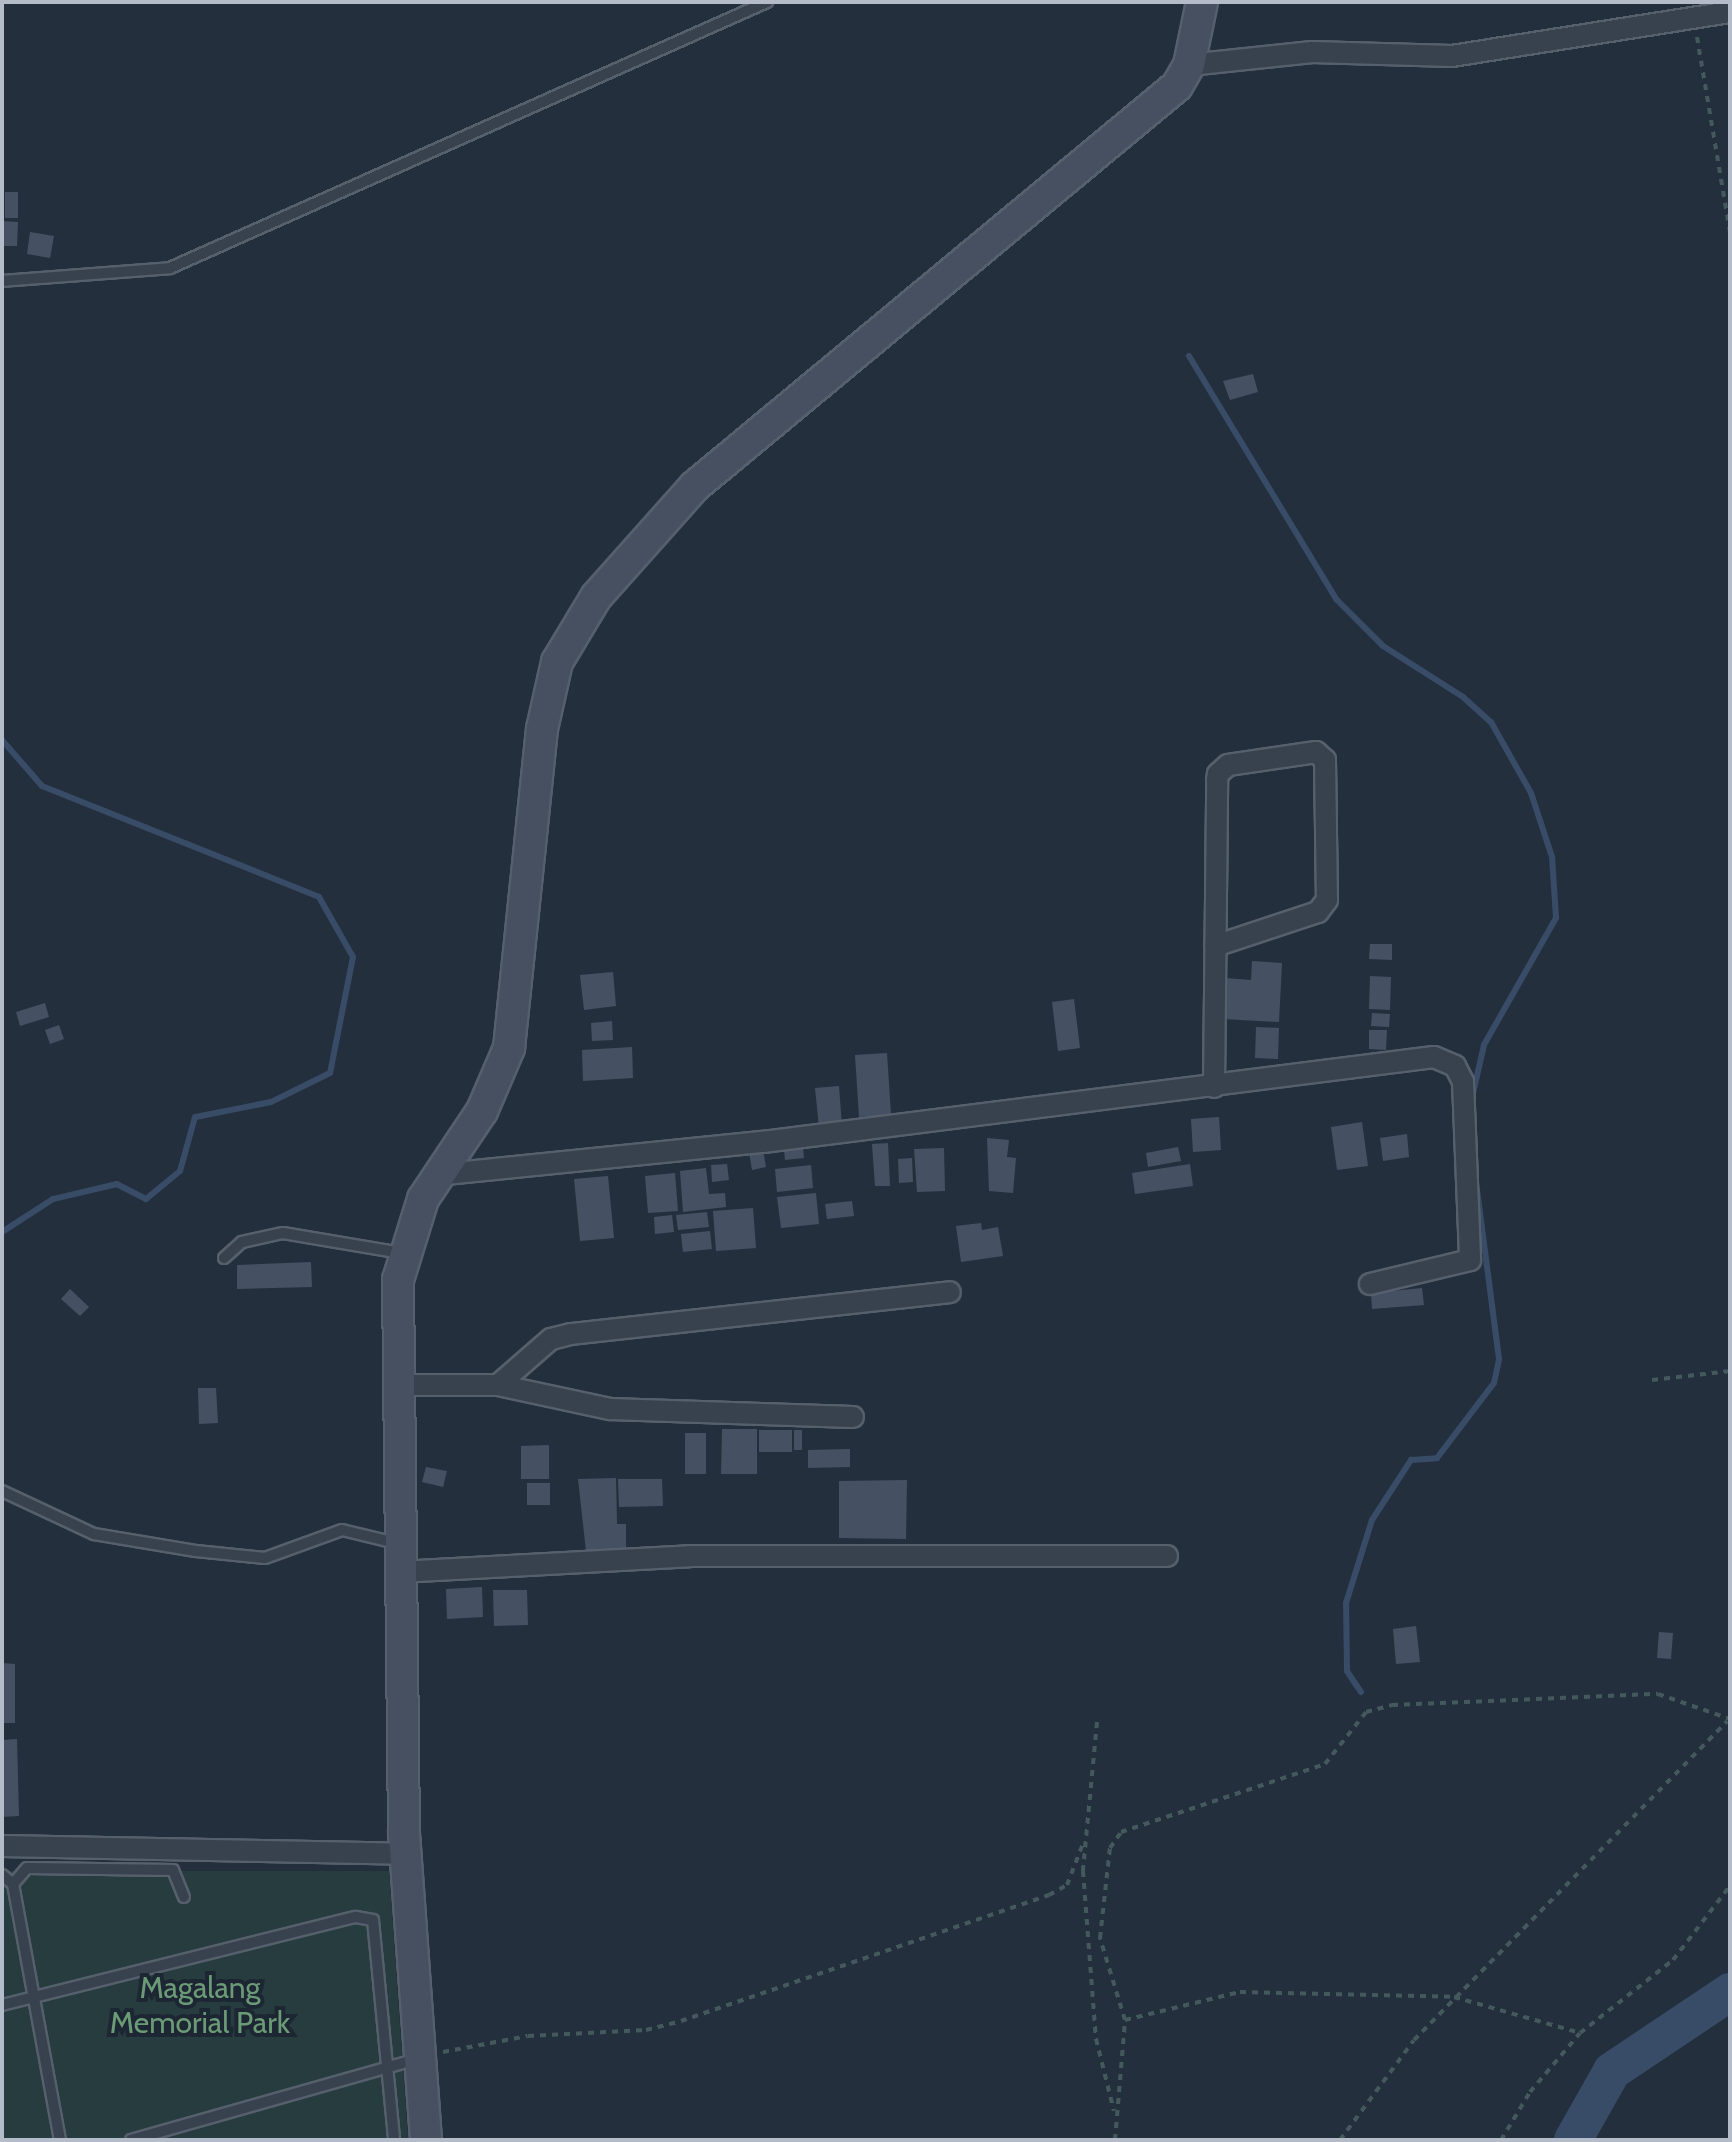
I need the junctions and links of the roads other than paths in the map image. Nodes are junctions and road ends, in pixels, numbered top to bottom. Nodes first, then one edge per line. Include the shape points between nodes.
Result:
1 (767, 2) edge
2 (1202, 2) edge
3 (1730, 12) edge
4 (1189, 65) junction
5 (2, 281) edge
6 (1215, 946) junction
7 (1214, 1087) junction
8 (436, 1175) junction
9 (403, 1253) junction
10 (224, 1258) dead end
11 (1370, 1284) dead end
12 (950, 1292) dead end
13 (395, 1385) junction
14 (498, 1385) junction
15 (853, 1417) dead end
16 (2, 1491) edge
17 (1167, 1556) dead end
18 (398, 1558) junction
19 (2, 1846) edge
20 (405, 1854) junction
21 (2, 1875) edge
22 (13, 1884) junction
23 (184, 1897) dead end
24 (33, 1998) junction
25 (2, 2005) edge
26 (420, 2059) junction
27 (390, 2067) junction
28 (60, 2140) edge
29 (131, 2140) edge
30 (394, 2140) edge
31 (426, 2140) edge

1 - 5 lane via 170,268
2 - 4 street
3 - 4 street via 1452,56 1312,52
4 - 8 street via 1159,105 695,486 651,530 574,629 557,662 542,729 509,1048 482,1111
6 - 6 street via 1218,774 1228,765 1316,752 1325,760 1327,900 1318,912
6 - 7 street
7 - 8 street
7 - 11 street via 1434,1057 1455,1066 1463,1082 1470,1260
8 - 9 street
9 - 10 lane via 283,1233 242,1242
9 - 13 street
12 - 14 street via 571,1334 551,1339
13 - 14 street
13 - 18 street
14 - 15 street via 610,1409
16 - 18 lane via 94,1534 265,1558 342,1530
17 - 18 street
18 - 20 street
19 - 20 street
20 - 26 street
21 - 22 lane
22 - 23 lane via 27,1868 173,1870
22 - 24 lane
24 - 25 lane
24 - 27 lane via 356,1917 373,1920
24 - 28 lane
26 - 27 lane
26 - 31 street
27 - 29 lane
27 - 30 lane

